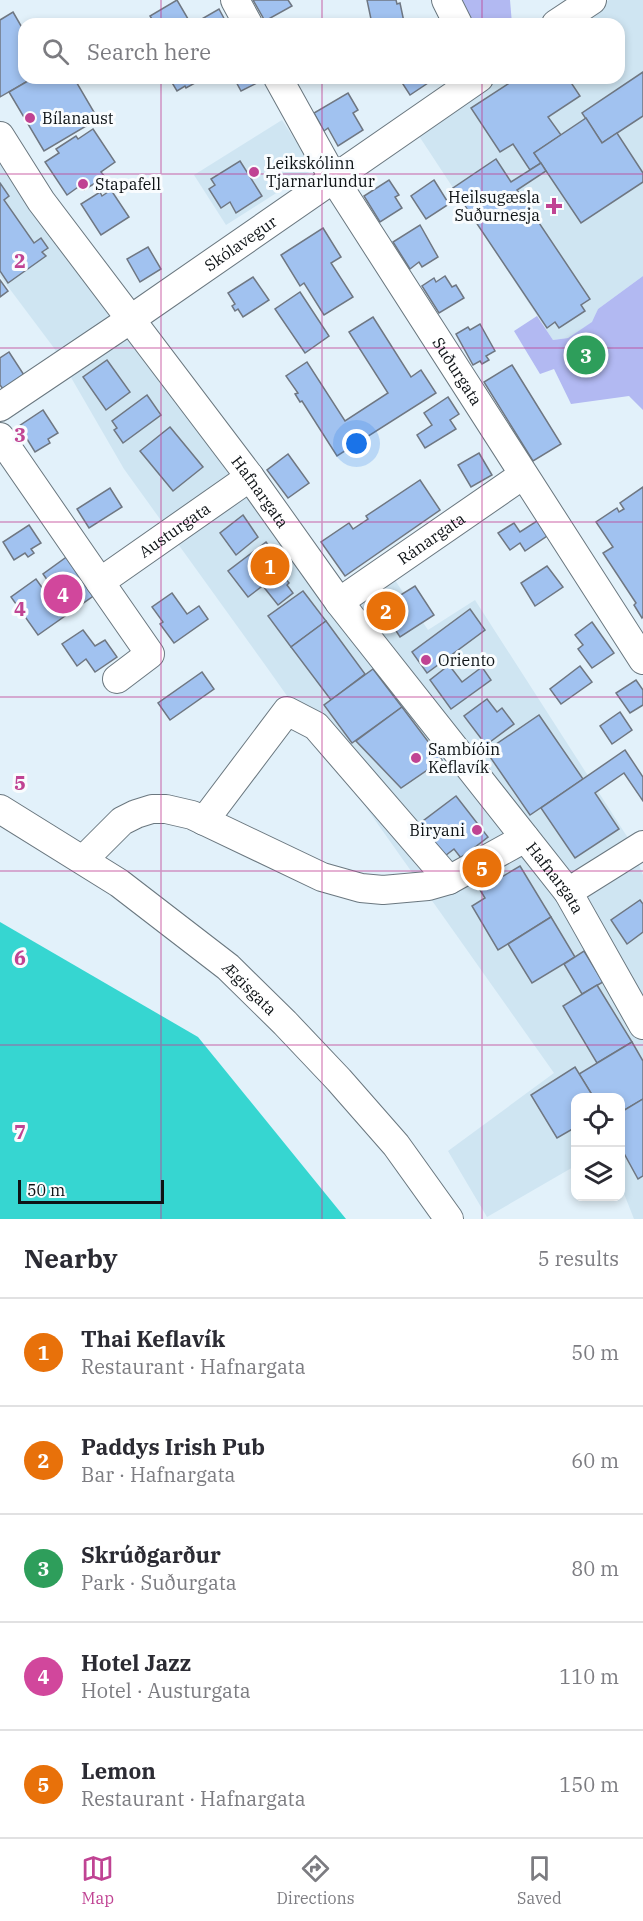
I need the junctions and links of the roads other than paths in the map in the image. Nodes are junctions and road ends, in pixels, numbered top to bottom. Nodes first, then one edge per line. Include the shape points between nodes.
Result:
1 (235, 0) edge
2 (446, 0) edge
3 (592, 0) edge
4 (245, 18) edge
5 (455, 18) edge
6 (565, 18) edge
7 (281, 84) edge
8 (470, 84) edge
9 (0, 136) edge
10 (334, 179) junction
11 (131, 319) junction
12 (0, 407) edge
13 (0, 437) edge
14 (523, 476) junction
15 (250, 477) junction
16 (100, 582) junction
17 (339, 602) junction
18 (643, 660) edge
19 (117, 679) dead end
20 (0, 809) edge
21 (204, 821) junction
22 (525, 838) junction
23 (643, 844) edge
24 (83, 860) junction
25 (449, 880) junction
26 (567, 892) junction
27 (643, 1025) edge
28 (449, 1219) edge

1 - 4 street
2 - 5 street
3 - 6 street
7 - 10 street, Suðurgata
8 - 10 street, Skólavegur
9 - 11 street, Hafnargata via 42,201
10 - 11 street, Skólavegur
10 - 14 street, Suðurgata
11 - 12 street, Skólavegur
11 - 15 street, Hafnargata
13 - 16 street
14 - 17 street, Ránargata
14 - 18 street, Suðurgata
15 - 16 street, Austurgata
15 - 17 street, Hafnargata
16 - 19 street via 150,654
17 - 22 street, Hafnargata
20 - 24 street, Ægisgata
21 - 24 street via 166,809 136,814 122,821
21 - 25 street via 341,884 394,890
21 - 25 street via 287,711 316,726
22 - 25 street
22 - 26 street, Hafnargata
23 - 26 street
24 - 28 street, Ægisgata via 228,967 389,1137
26 - 27 street, Hafnargata

